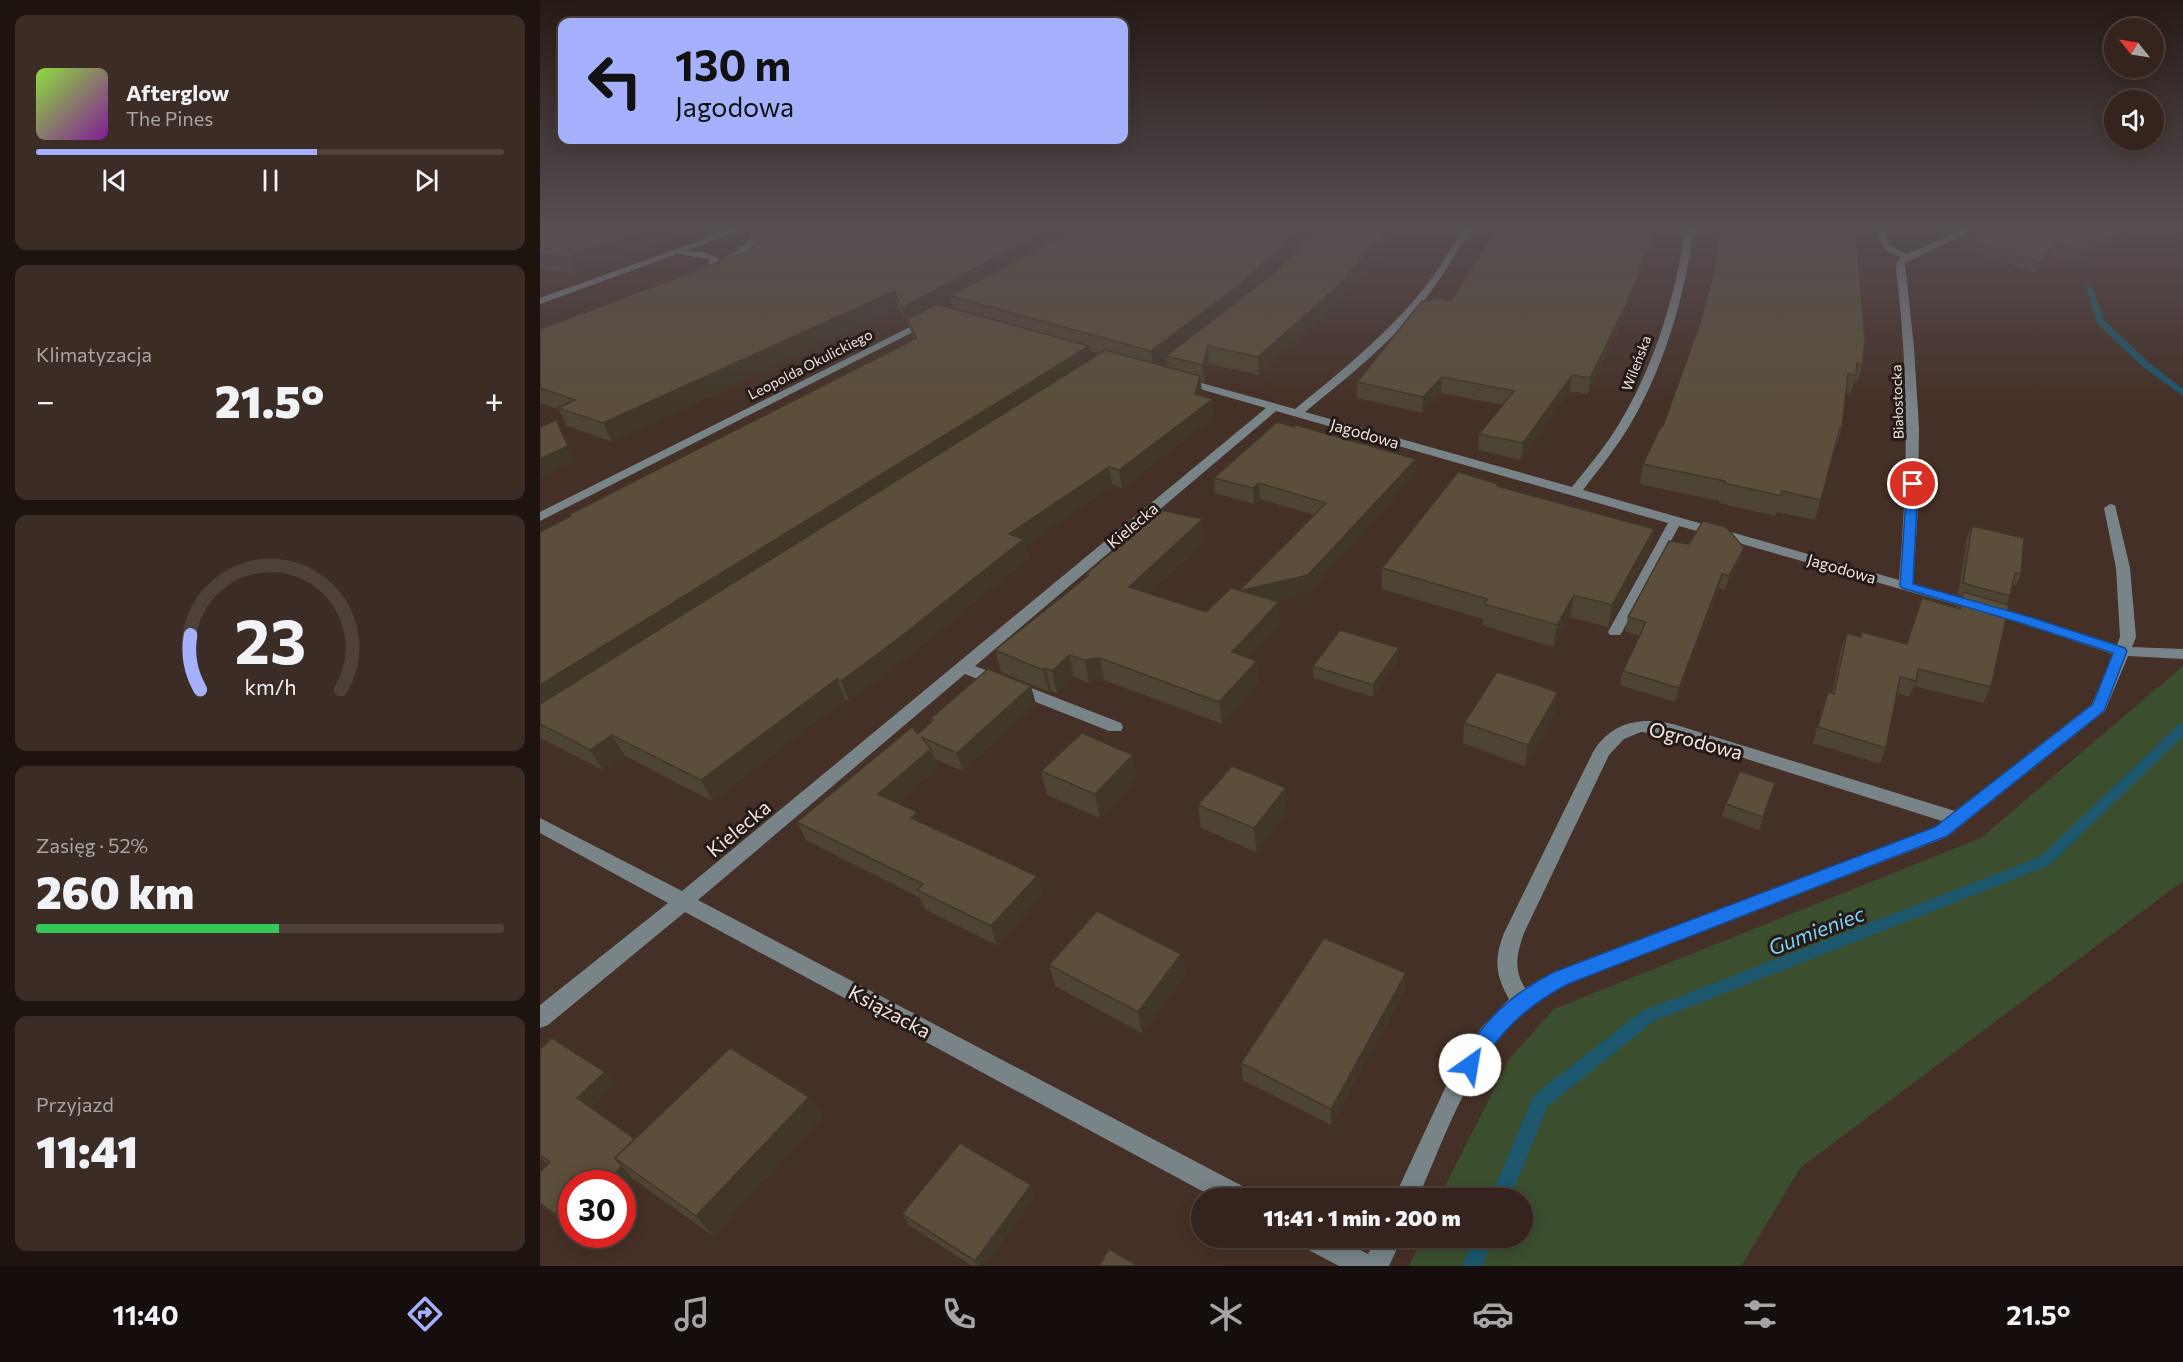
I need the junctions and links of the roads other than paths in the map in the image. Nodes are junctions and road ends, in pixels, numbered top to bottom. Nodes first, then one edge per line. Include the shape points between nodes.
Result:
1 (580, 287) edge
2 (1429, 287) edge
3 (1678, 287) edge
4 (1902, 287) edge
5 (540, 302) edge
6 (940, 314) edge
7 (1166, 377) edge
8 (1274, 407) junction
9 (1297, 413) junction
10 (1575, 492) junction
11 (2110, 508) dead end
12 (540, 517) edge
13 (1675, 521) junction
14 (1906, 586) junction
15 (1615, 632) dead end
16 (2120, 651) junction
17 (2183, 654) edge
18 (962, 667) junction
19 (1116, 727) dead end
20 (1958, 819) junction
21 (540, 825) edge
22 (685, 900) junction
23 (1522, 1001) junction
24 (540, 1018) edge
25 (1220, 1188) edge
26 (1411, 1188) edge
27 (1330, 1248) edge
28 (1384, 1248) edge
29 (1365, 1266) edge
30 (1376, 1266) edge

1 - 5 street
2 - 9 street, Jagodowa via 1366,355
3 - 10 street, Wileńska via 1645,383 1614,441
4 - 14 street, Białostocka via 1909,333 1914,434
6 - 12 street, Leopolda Okulickiego
7 - 8 street, Jagodowa
8 - 9 street, Jagodowa
8 - 18 street, Kielecka
9 - 10 street, Jagodowa
10 - 13 street, Jagodowa
11 - 16 street via 2123,568 2128,623
13 - 14 street, Jagodowa
13 - 15 street
14 - 16 street, Jagodowa
16 - 17 street, Jagodowa
16 - 20 street via 2099,707
18 - 19 street
18 - 22 street, Kielecka
20 - 23 street via 1941,832 1561,978
20 - 23 street, Ogrodowa via 1673,730 1652,725 1624,729 1602,752 1508,948 1506,973
21 - 22 street, Książacka
22 - 24 street, Kielecka
22 - 25 street, Książacka
23 - 26 street via 1479,1048
27 - 29 street
28 - 30 street

